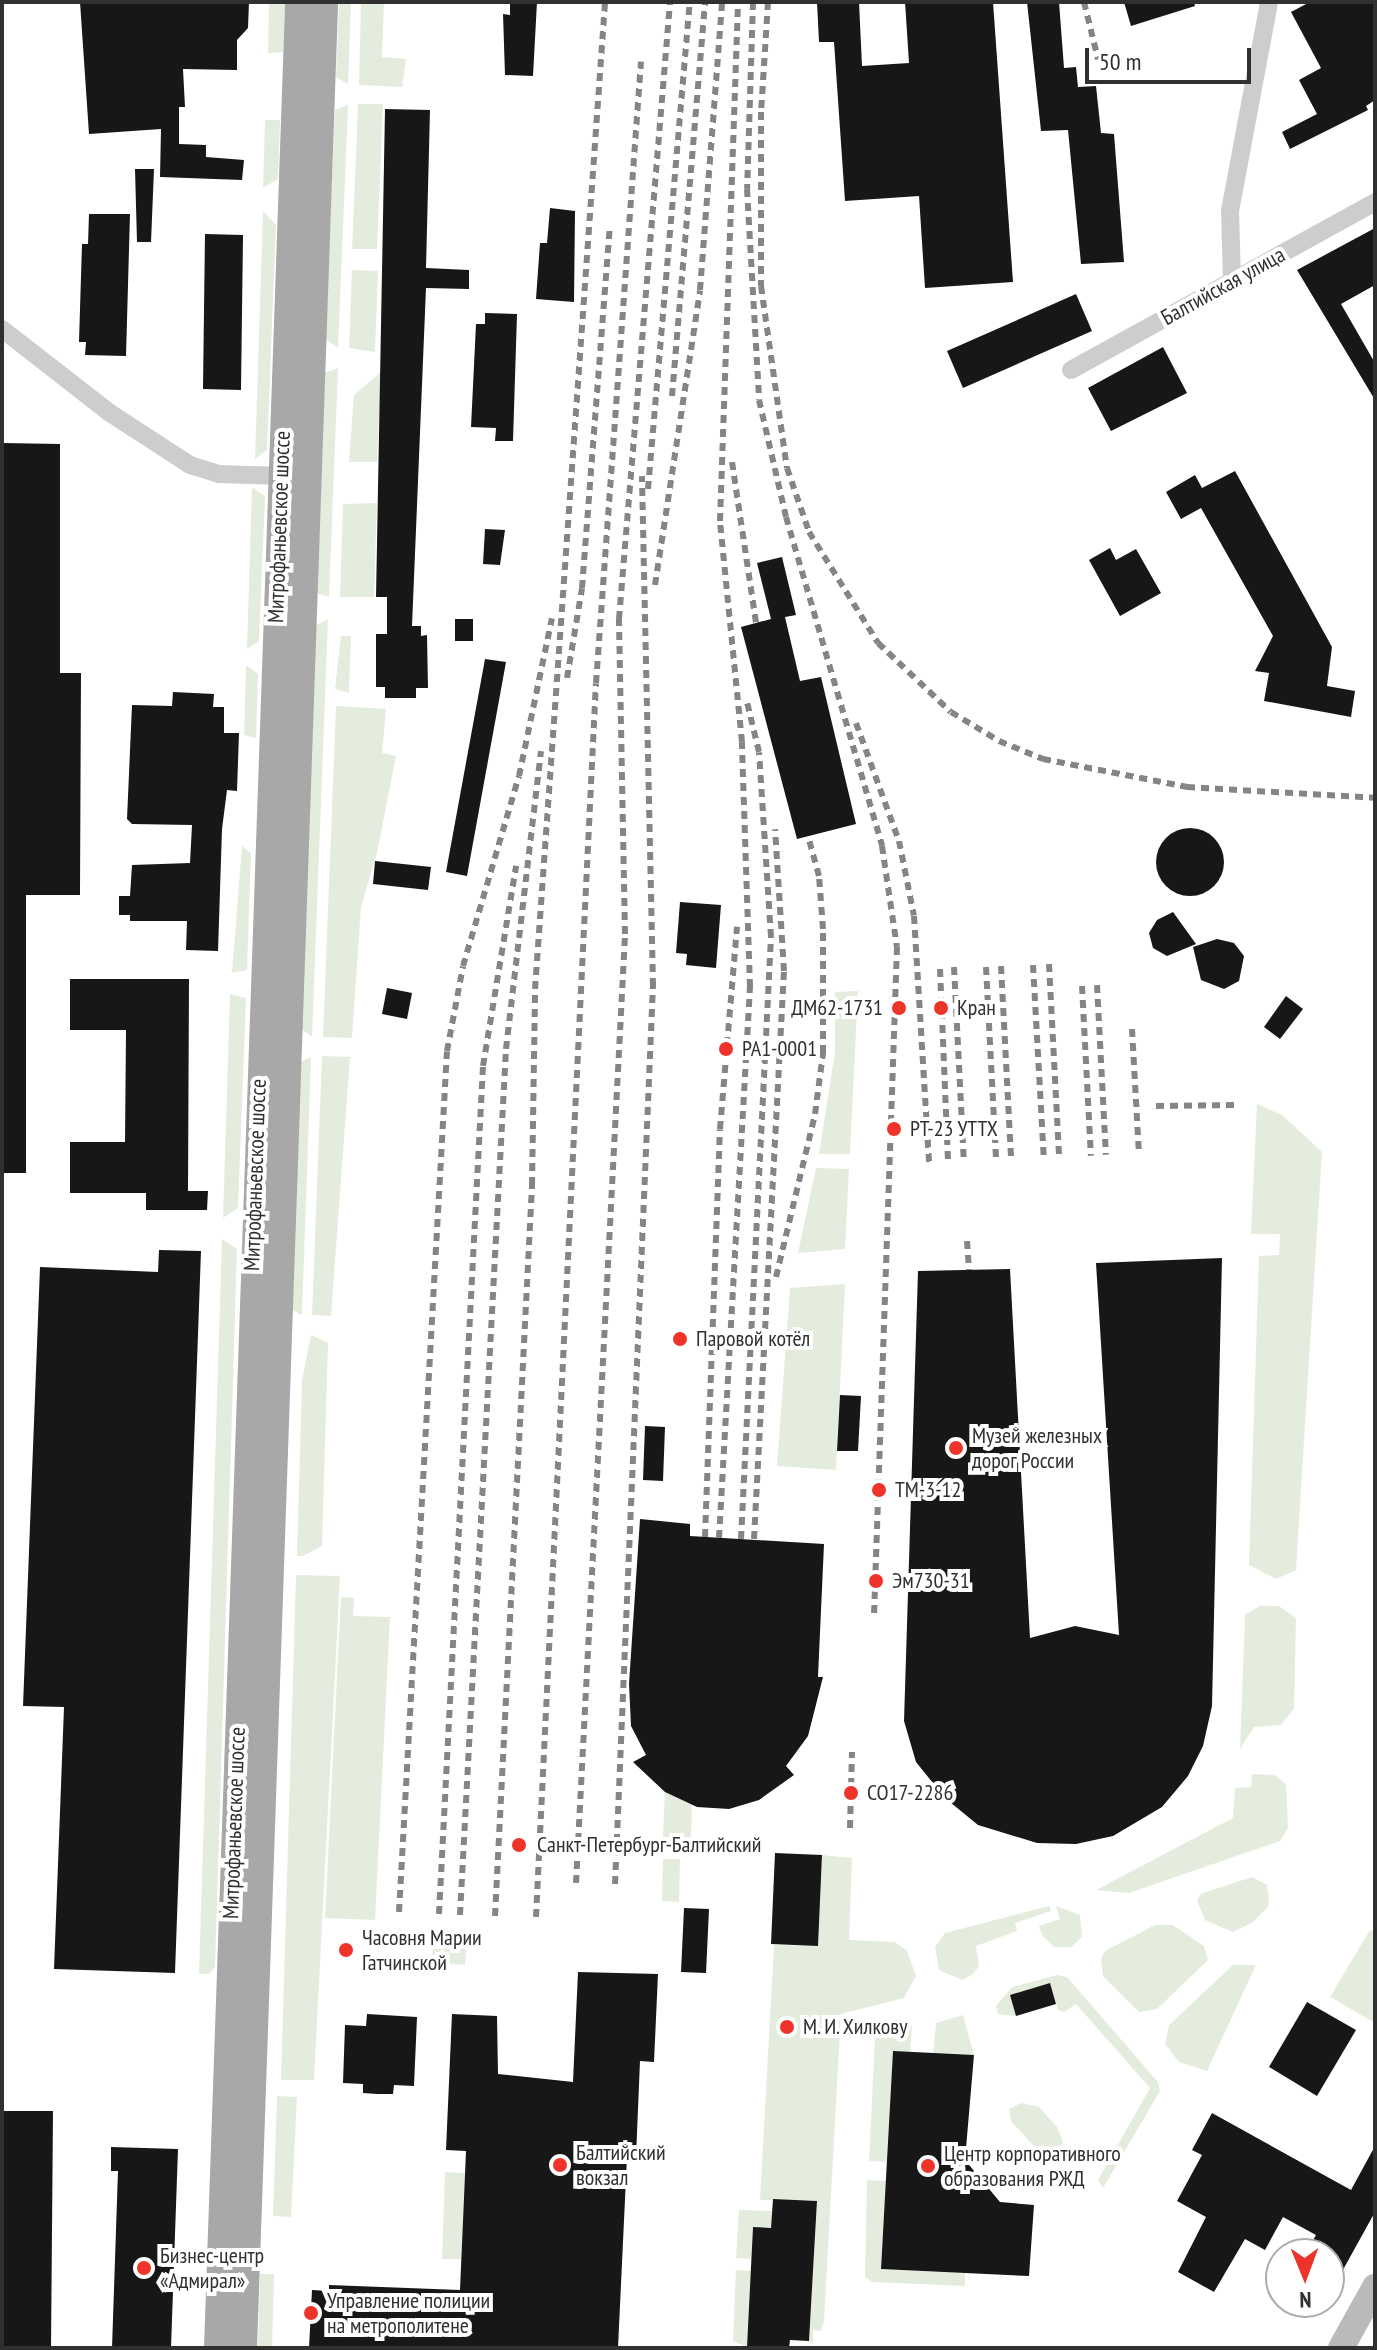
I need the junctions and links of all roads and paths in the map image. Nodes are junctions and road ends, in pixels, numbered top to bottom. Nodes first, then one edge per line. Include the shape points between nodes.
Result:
1 (299, 2) edge
2 (324, 2) edge
3 (1269, 2) edge
4 (1375, 202) edge
5 (1232, 281) junction
6 (2, 329) edge
7 (1071, 370) dead end
8 (281, 476) junction
9 (1375, 2287) edge
10 (218, 2348) edge
11 (243, 2348) edge
12 (1341, 2348) edge

1 - 8 main road, Митрофаньевское шоссе
2 - 11 main road, Митрофаньевское шоссе
3 - 5 street via 1230,211
4 - 5 street, Балтийская улица
5 - 7 street, Балтийская улица
6 - 8 street via 110,413 190,465 219,474
8 - 10 main road, Митрофаньевское шоссе
9 - 12 main road

